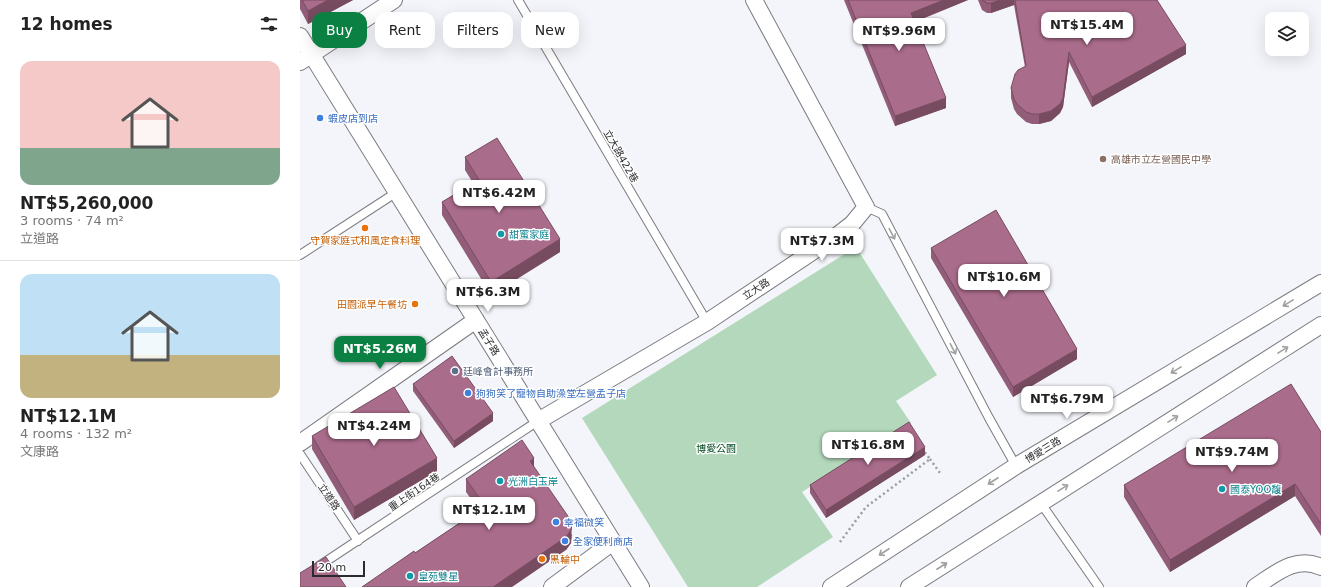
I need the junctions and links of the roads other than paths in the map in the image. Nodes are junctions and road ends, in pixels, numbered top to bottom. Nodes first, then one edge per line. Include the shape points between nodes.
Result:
1 (394, 0) edge
2 (518, 0) edge
3 (754, 0) edge
4 (300, 36) edge
5 (306, 58) edge
6 (397, 192) junction
7 (866, 208) junction
8 (300, 256) edge
9 (1321, 283) edge
10 (476, 320) junction
11 (707, 322) junction
12 (1321, 325) edge
13 (538, 421) junction
14 (300, 443) edge
15 (300, 454) edge
16 (1016, 466) junction
17 (1040, 502) junction
18 (358, 541) junction
19 (613, 542) junction
20 (1321, 567) edge
21 (313, 570) edge
22 (552, 587) edge
23 (641, 587) edge
24 (831, 587) edge
25 (909, 587) edge
26 (1098, 587) edge
27 (1254, 587) edge

1 - 5 street
2 - 11 lane, 立大路422巷
3 - 7 street
4 - 5 street, 孟子路
5 - 6 street, 孟子路
6 - 8 lane
6 - 10 street, 孟子路
7 - 11 street, 立大路 via 840,234
7 -> 16 lane via 882,214
9 -> 16 street, 博愛三路
10 - 13 street, 孟子路
10 - 14 street
11 - 13 street, 立大路
17 -> 12 street
13 - 18 lane, 重上街164巷
13 - 19 street, 孟子路
15 - 18 lane, 立道路
16 -> 24 street, 博愛三路
25 -> 17 street
17 - 26 lane
18 - 21 lane, 重上街164巷
19 - 22 street
19 - 23 street, 孟子路
20 - 27 street via 1298,563 1277,572

